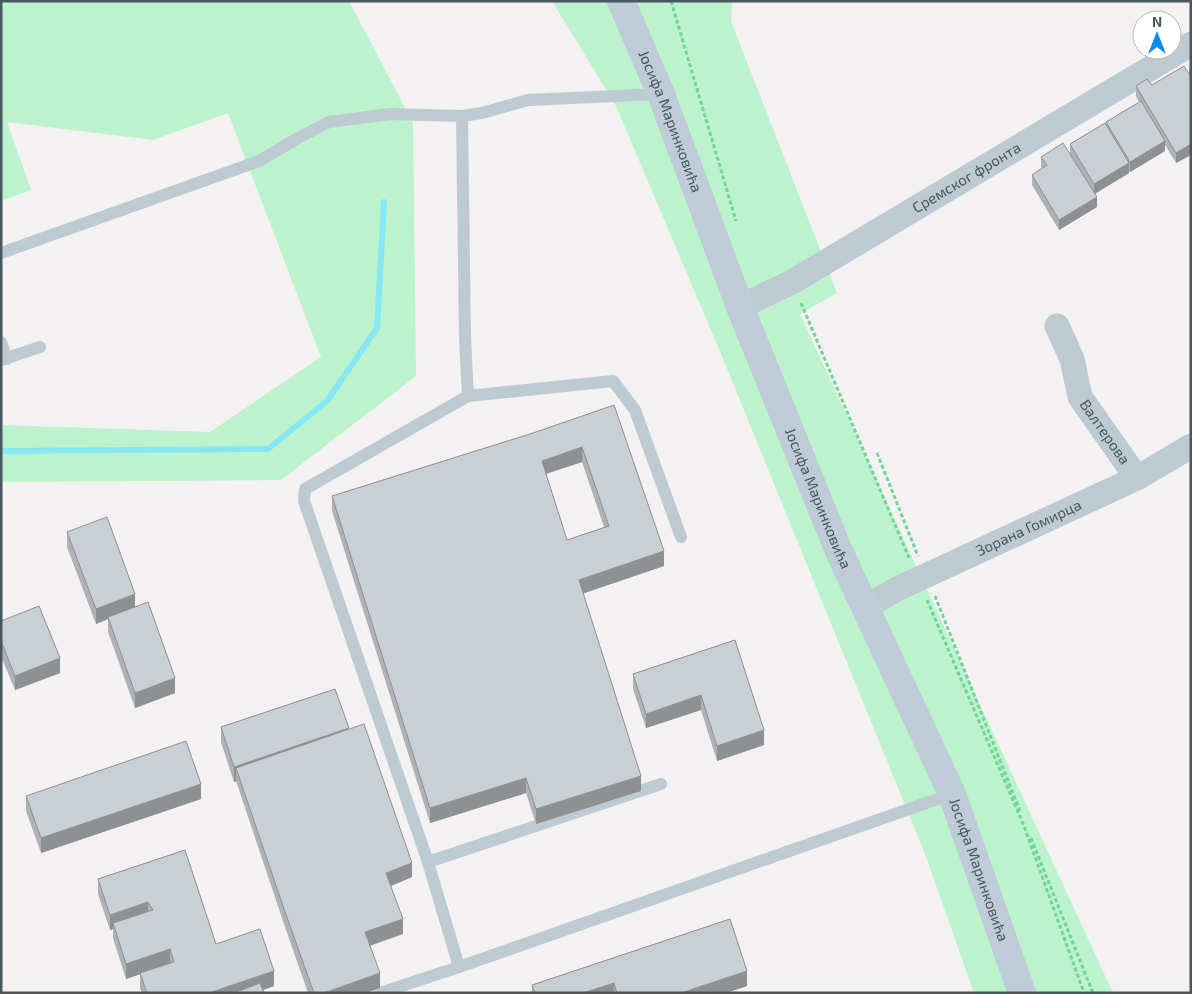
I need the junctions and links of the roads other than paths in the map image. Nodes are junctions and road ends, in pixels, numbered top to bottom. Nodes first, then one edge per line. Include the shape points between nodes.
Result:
1 (621, 1) edge
2 (1191, 44) edge
3 (662, 94) junction
4 (462, 116) junction
5 (1, 253) edge
6 (740, 306) junction
7 (1057, 326) dead end
8 (1, 342) edge
9 (40, 347) dead end
10 (4, 359) edge
11 (468, 396) junction
12 (1191, 446) edge
13 (1137, 478) junction
14 (681, 537) dead end
15 (866, 607) junction
16 (661, 784) dead end
17 (952, 794) junction
18 (428, 862) junction
19 (459, 967) junction
20 (380, 993) edge
21 (1022, 993) edge

1 - 3 street, Јосифа Маринковића
2 - 6 street, Сремског фронта via 792,282
3 - 4 lane via 528,100
3 - 6 street, Јосифа Маринковића
4 - 5 lane via 390,114 329,122 258,161
4 - 11 lane
6 - 15 street, Јосифа Маринковића via 838,549
7 - 13 street, Валтерова via 1072,359 1080,397
8 - 10 lane
9 - 10 lane
11 - 14 lane via 613,381 635,410
11 - 18 lane via 305,489 304,501
12 - 13 street, Зорана Гомирца
13 - 15 street, Зорана Гомирца via 897,589
15 - 17 street, Јосифа Маринковића
16 - 18 lane
17 - 19 lane
17 - 21 street, Јосифа Маринковића
18 - 19 lane
19 - 20 lane

